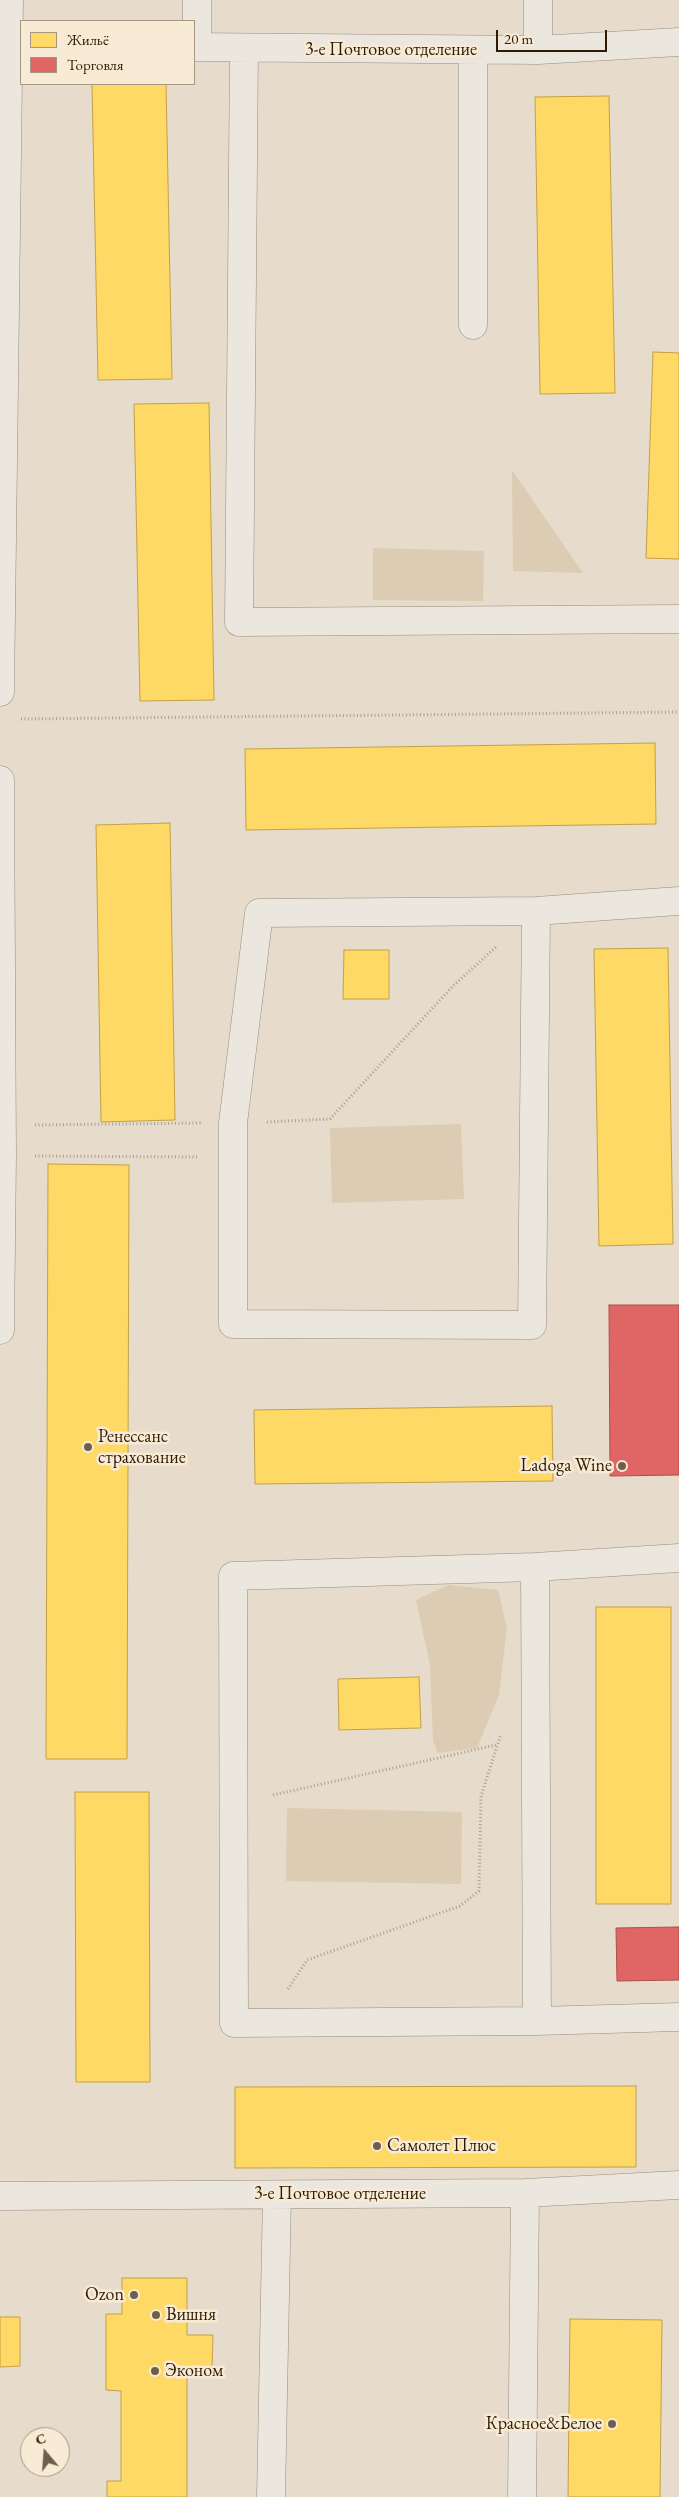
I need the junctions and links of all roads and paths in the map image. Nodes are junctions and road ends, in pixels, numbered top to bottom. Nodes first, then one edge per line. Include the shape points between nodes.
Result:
1 (9, 0) edge
2 (197, 0) edge
3 (538, 0) edge
4 (679, 42) edge
5 (10, 44) edge
6 (196, 47) edge
7 (244, 49) junction
8 (473, 50) junction
9 (538, 50) junction
10 (473, 325) dead end
11 (679, 619) edge
12 (0, 692) edge
13 (679, 712) edge
14 (20, 719) dead end
15 (0, 780) edge
16 (679, 901) edge
17 (536, 911) junction
18 (233, 1123) junction
19 (2, 1126) junction
20 (2, 1156) junction
21 (233, 1157) junction
22 (0, 1330) edge
23 (679, 1558) edge
24 (535, 1567) junction
25 (503, 1727) dead end
26 (497, 1745) junction
27 (273, 1795) dead end
28 (679, 2016) edge
29 (537, 2021) junction
30 (266, 2023) junction
31 (679, 2185) edge
32 (524, 2193) junction
33 (277, 2195) junction
34 (0, 2196) edge
35 (271, 2497) edge
36 (522, 2497) edge

1 - 5 street
2 - 6 street
3 - 9 street
4 - 9 street, 3-е Почтовое отделение
5 - 12 street
6 - 7 street, 3-е Почтовое отделение
7 - 8 street, 3-е Почтовое отделение
7 - 11 street via 239,622
8 - 9 street, 3-е Почтовое отделение
8 - 10 street
13 - 14 path
15 - 19 street
16 - 17 street
17 - 18 path via 453,986 330,1119
17 - 18 street via 259,913
17 - 21 street via 532,1325 234,1324
18 - 19 path
18 - 21 street
19 - 20 street
20 - 21 path
20 - 22 street
23 - 24 street
24 - 29 street
24 - 30 street via 233,1576 234,2022
25 - 26 path
26 - 27 path
26 - 30 path via 481,1796 479,1891 460,1906 307,1960
28 - 29 street
29 - 30 street
31 - 32 street, 3-е Почтовое отделение
32 - 33 street, 3-е Почтовое отделение
32 - 36 street
33 - 34 street, 3-е Почтовое отделение
33 - 35 street

